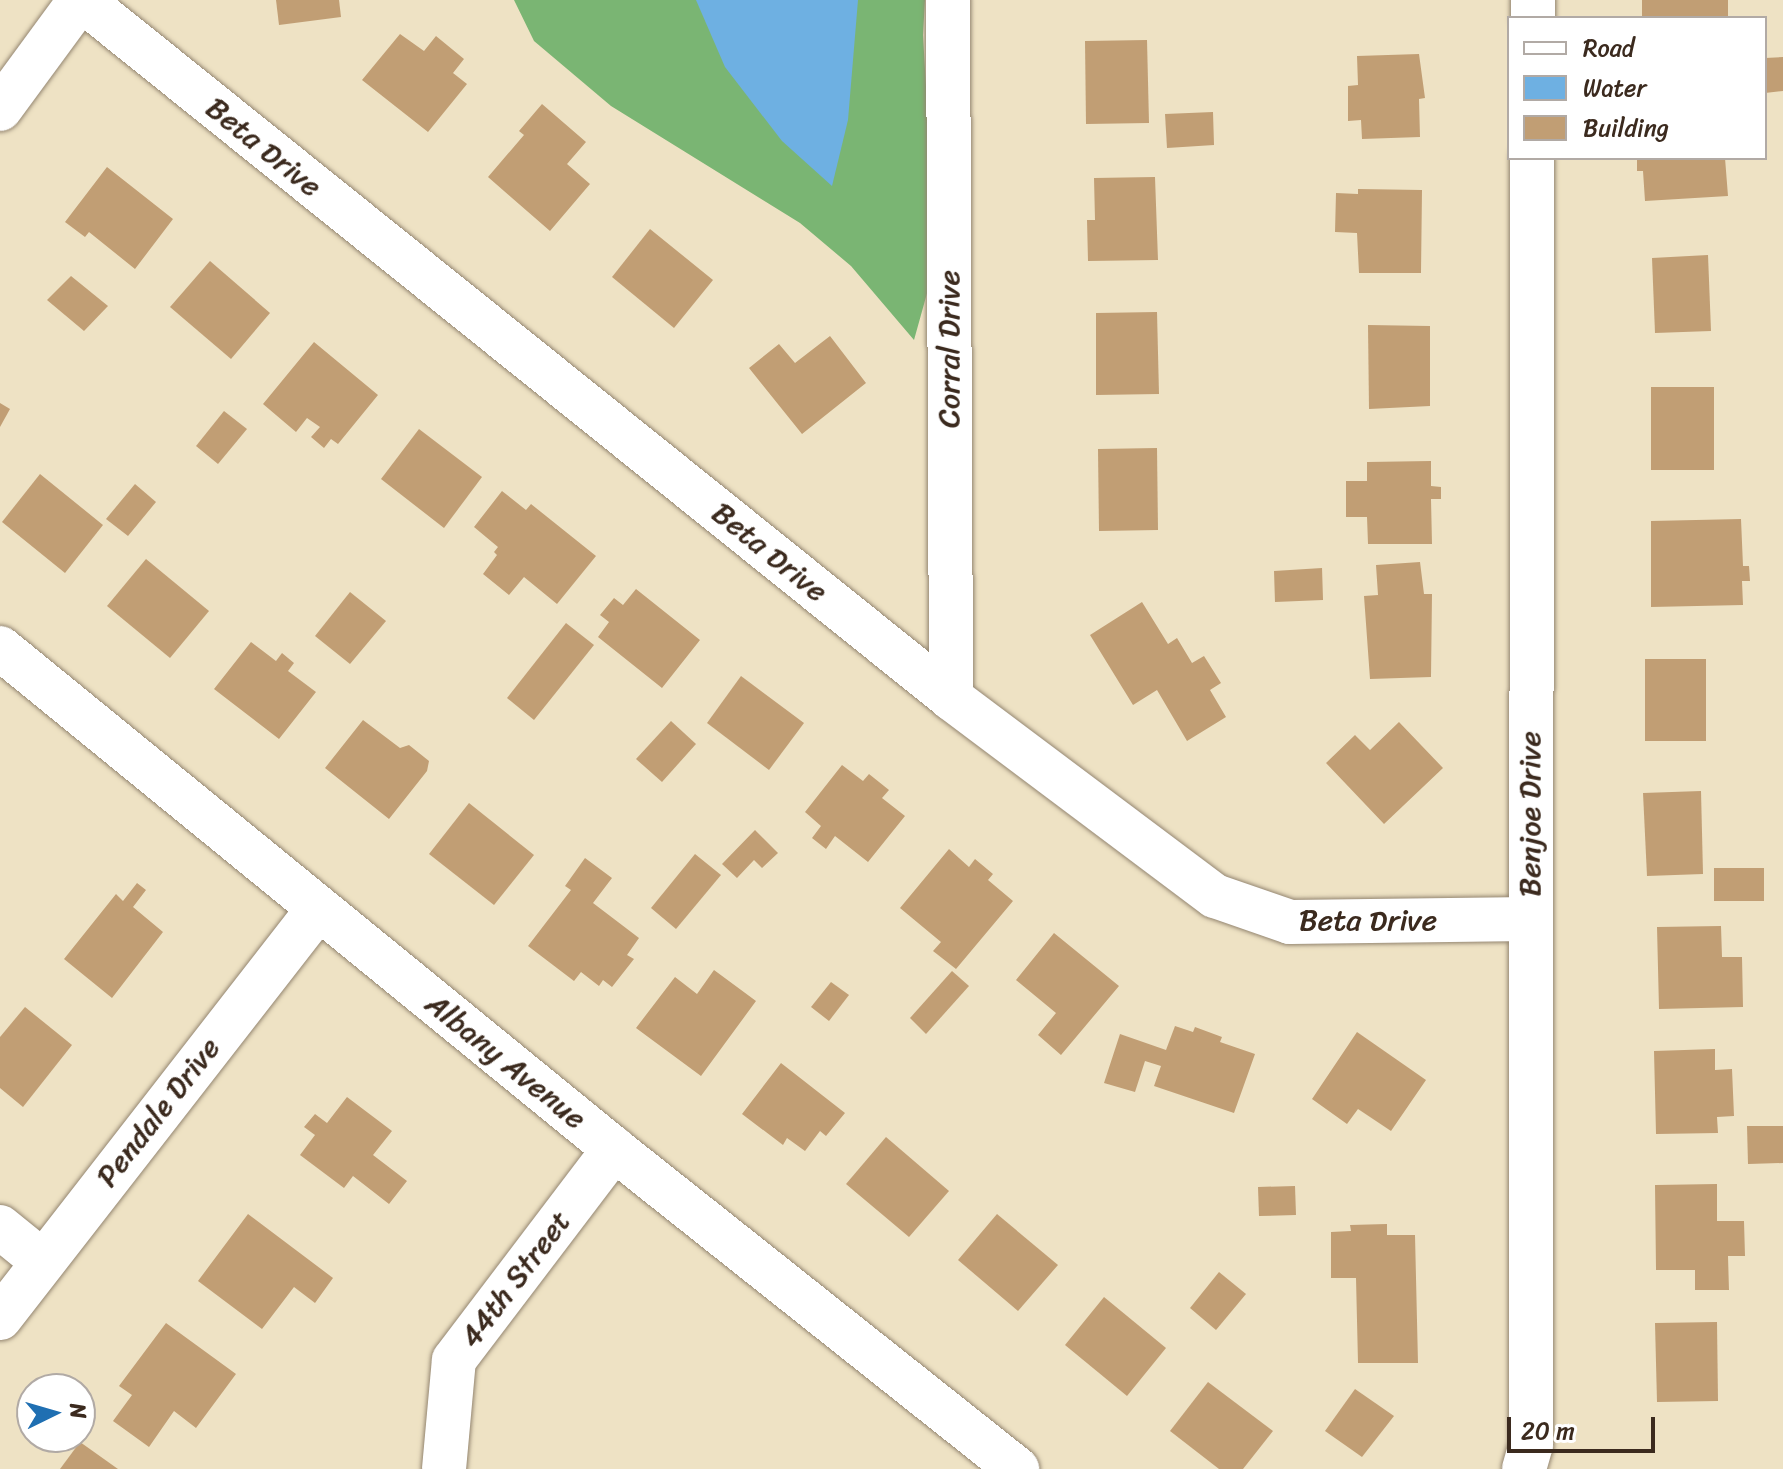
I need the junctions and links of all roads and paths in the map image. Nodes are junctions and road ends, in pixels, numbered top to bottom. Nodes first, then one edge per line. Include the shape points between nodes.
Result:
1 (81, 0) edge
2 (948, 0) edge
3 (0, 109) edge
4 (1532, 160) edge
5 (0, 648) edge
6 (951, 698) junction
7 (319, 908) junction
8 (1530, 919) junction
9 (614, 1149) junction
10 (0, 1227) edge
11 (42, 1261) junction
12 (0, 1318) edge
13 (444, 1469) edge
14 (1017, 1469) edge
15 (1524, 1469) edge

1 - 3 street
1 - 6 street, Beta Drive
2 - 6 street, Corral Drive
4 - 8 street, Benjoe Drive
5 - 7 street, Albany Avenue
6 - 8 street, Beta Drive via 1215,896 1290,922
7 - 9 street, Albany Avenue
7 - 11 street, Pendale Drive
8 - 15 street, Benjoe Drive via 1531,1445
9 - 13 street, 44th Street via 454,1360
9 - 14 street, Albany Avenue
10 - 11 street
11 - 12 street, Pendale Drive

